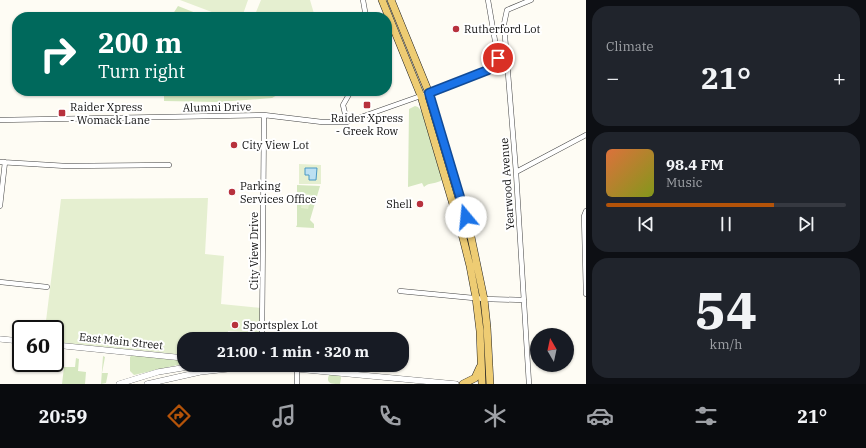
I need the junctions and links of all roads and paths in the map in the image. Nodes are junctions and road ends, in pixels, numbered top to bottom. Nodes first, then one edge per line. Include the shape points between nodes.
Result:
1 (363, 0) edge
2 (382, 0) edge
3 (391, 0) edge
4 (488, 0) edge
5 (531, 0) edge
6 (365, 12) edge
7 (387, 12) edge
8 (392, 22) edge
9 (425, 95) junction
10 (348, 96) edge
11 (264, 115) junction
12 (0, 120) edge
13 (347, 122) junction
14 (586, 135) edge
15 (2, 162) edge
16 (169, 165) dead end
17 (516, 172) junction
18 (0, 206) edge
19 (586, 211) edge
20 (0, 282) edge
21 (47, 287) dead end
22 (400, 291) dead end
23 (586, 294) edge
24 (476, 298) junction
25 (484, 299) junction
26 (524, 300) junction
27 (262, 332) edge
28 (0, 339) edge
29 (12, 340) edge
30 (64, 346) edge
31 (177, 357) edge
32 (481, 365) junction
33 (177, 369) edge
34 (200, 372) edge
35 (297, 372) edge
36 (323, 372) edge
37 (410, 382) edge
38 (120, 384) edge
39 (147, 384) edge
40 (297, 384) edge
41 (456, 384) edge
42 (463, 384) edge
43 (482, 384) edge
44 (490, 384) edge
45 (529, 384) edge

1 - 6 street
2 - 7 main road
3 - 9 main road
4 - 9 street, Alumni Drive via 498,58 496,65
5 - 17 street, Yearwood Avenue via 507,10 504,24
8 - 9 main road
9 - 13 street, Alumni Drive
9 - 24 main road via 463,238
9 - 25 main road via 470,232
10 - 13 street via 343,105
11 - 12 street, Alumni Drive
11 - 13 street, Alumni Drive via 322,122
11 - 27 street, City View Drive
14 - 17 street
15 - 16 street via 66,166
15 - 18 street
17 - 26 street, Yearwood Avenue
19 - 23 street
20 - 21 street
22 - 24 street
24 - 25 street
24 - 32 main road
25 - 26 street
25 - 44 main road
26 - 45 street, Yearwood Avenue
28 - 29 street
30 - 31 street, East Main Street
32 - 42 main road via 475,378
32 - 43 main road
33 - 38 street
34 - 39 street
35 - 40 street
36 - 37 street
37 - 41 street

